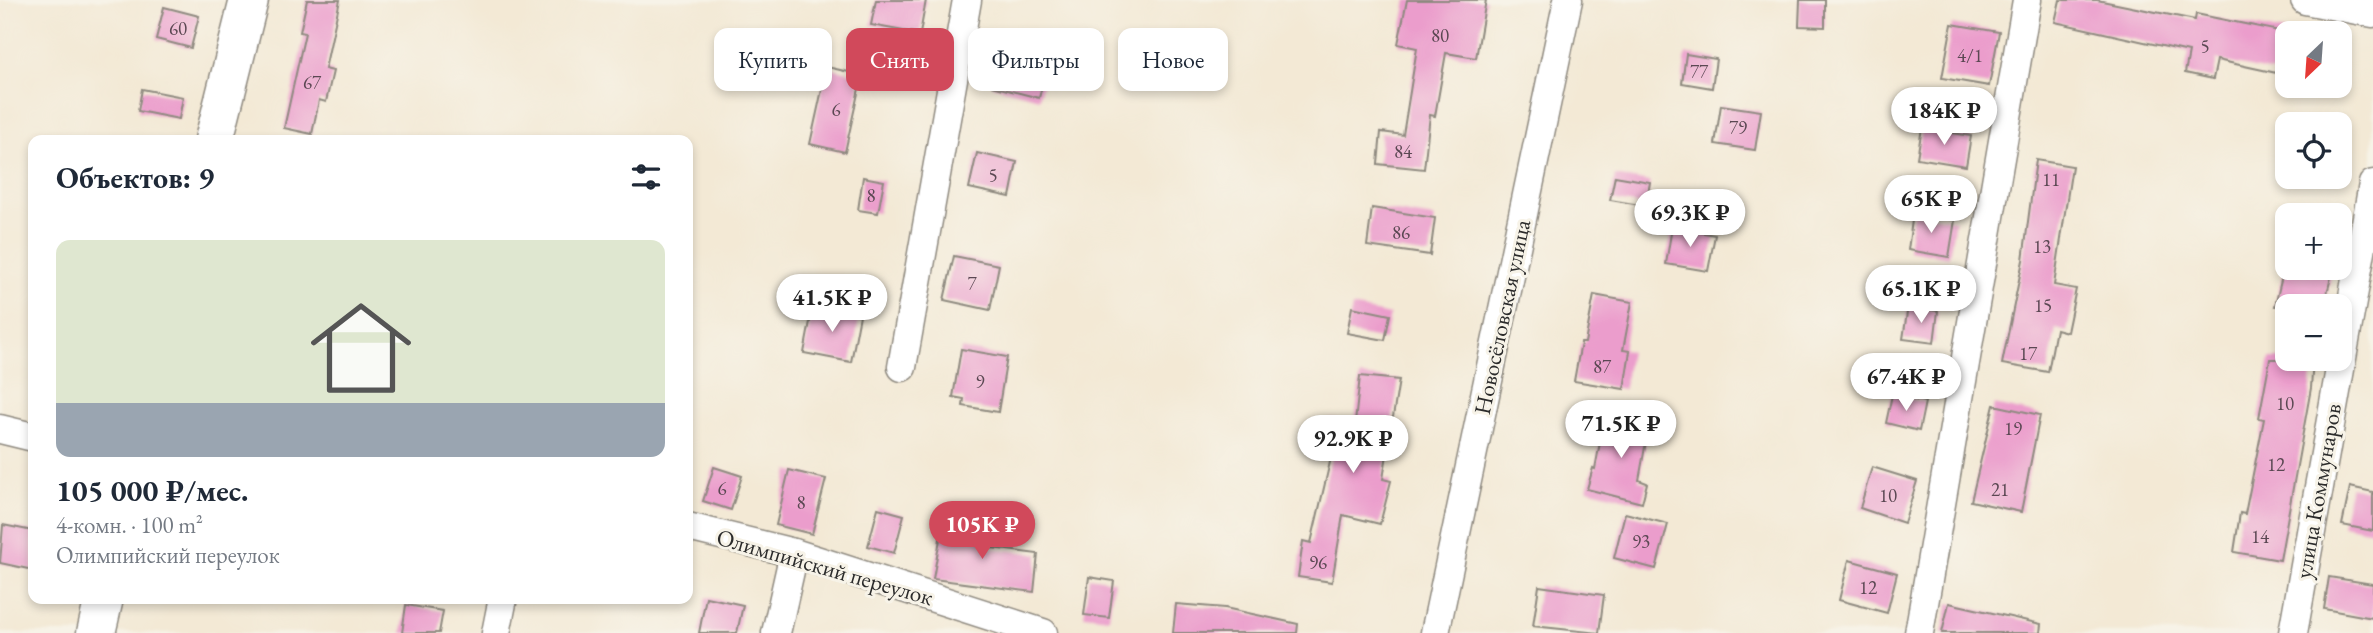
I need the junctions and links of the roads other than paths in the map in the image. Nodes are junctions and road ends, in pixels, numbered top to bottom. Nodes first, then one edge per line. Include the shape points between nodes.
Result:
1 (249, 0) edge
2 (967, 0) edge
3 (1568, 0) edge
4 (2027, 0) edge
5 (2305, 0) edge
6 (2373, 13) edge
7 (215, 135) edge
8 (2373, 184) edge
9 (901, 367) dead end
10 (0, 429) edge
11 (28, 436) edge
12 (693, 528) edge
13 (794, 553) junction
14 (103, 604) edge
15 (502, 604) edge
16 (96, 633) edge
17 (496, 633) edge
18 (776, 633) edge
19 (1043, 633) edge
20 (1435, 633) edge
21 (1919, 633) edge
22 (2292, 633) edge

1 - 7 street
2 - 9 street
3 - 20 street, Новосёловская улица
4 - 21 street
5 - 6 street
8 - 22 street, улица Коммунаров
10 - 11 street
12 - 13 street, Олимпийский переулок
13 - 18 street
13 - 19 street, Олимпийский переулок
14 - 16 street
15 - 17 street

